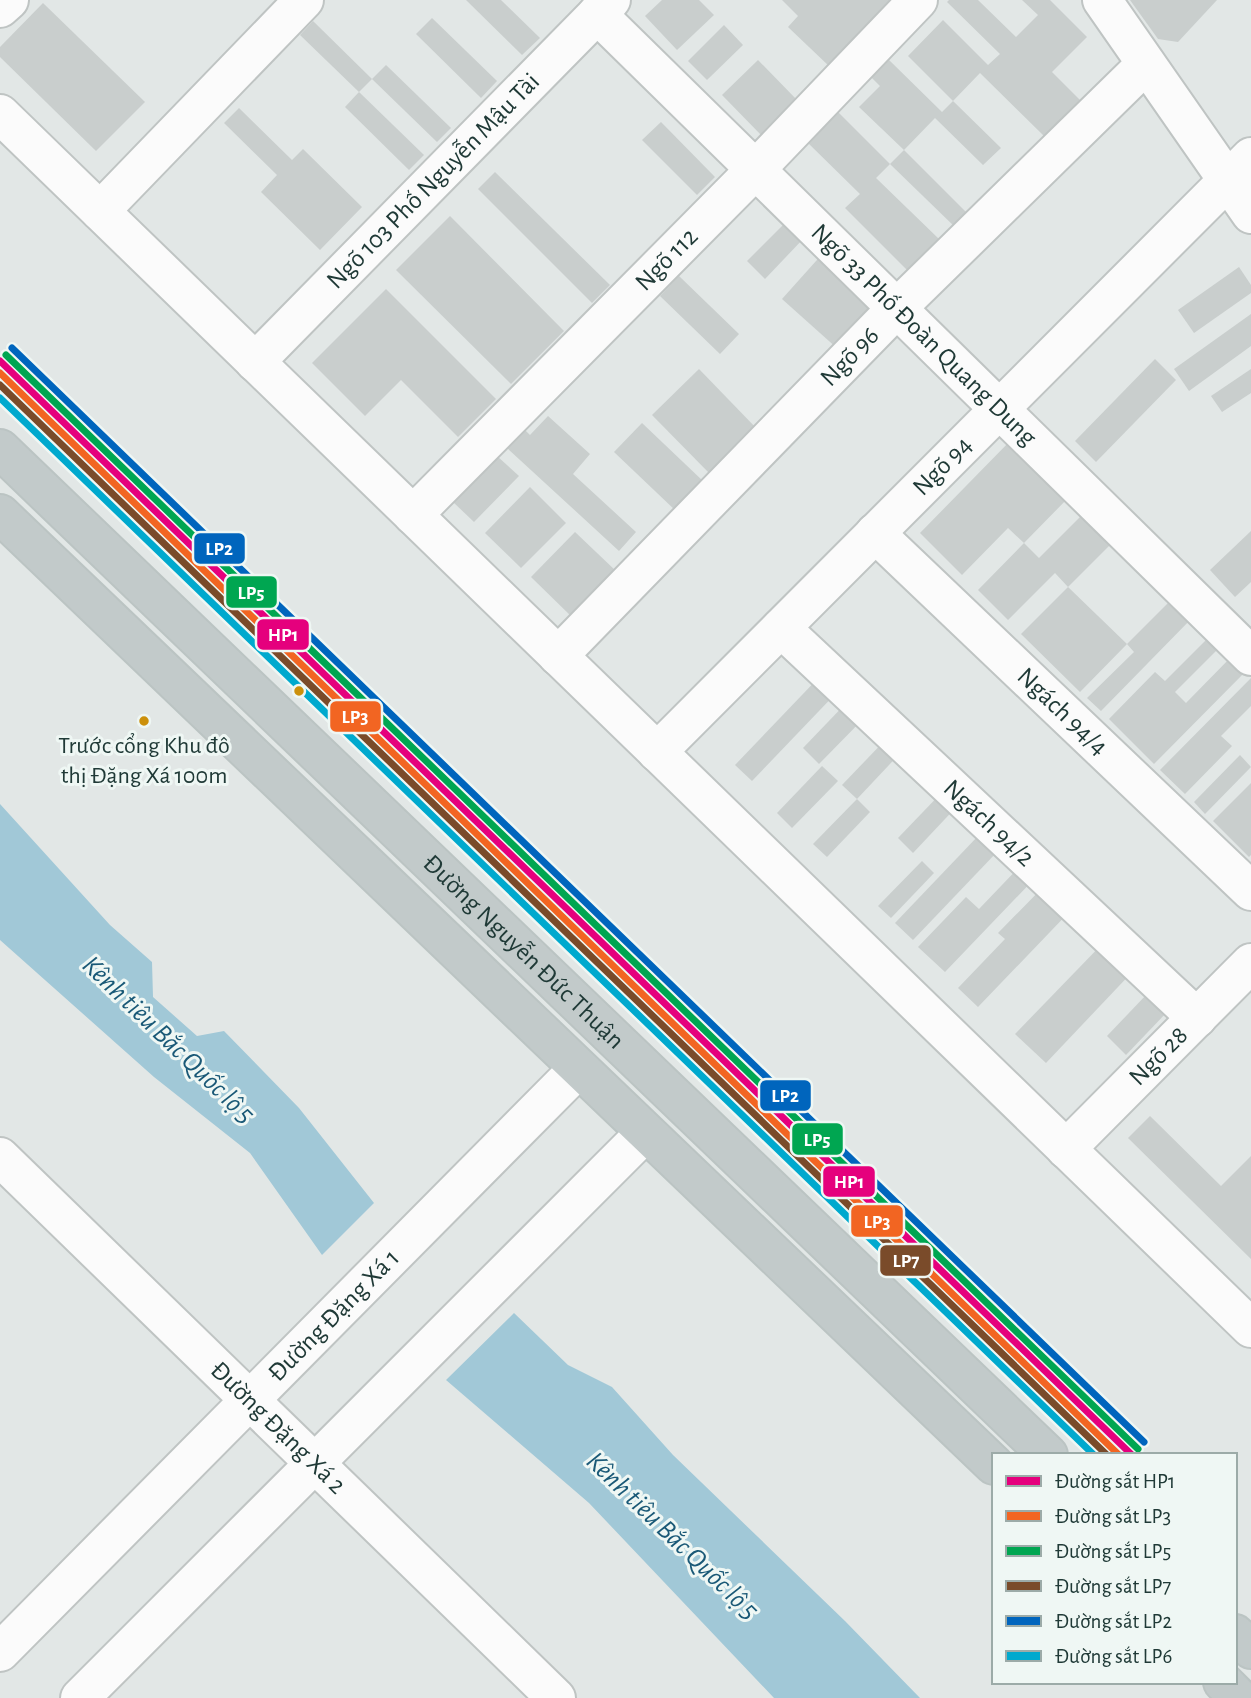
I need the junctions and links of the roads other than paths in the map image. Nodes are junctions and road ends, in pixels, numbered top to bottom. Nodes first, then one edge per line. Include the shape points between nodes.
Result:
1 (9, 0) edge
2 (304, 0) edge
3 (918, 0) edge
4 (1102, 0) edge
5 (604, 7) edge
6 (0, 9) edge
7 (1146, 64) junction
8 (0, 114) edge
9 (755, 169) junction
10 (1239, 169) edge
11 (100, 211) junction
12 (1251, 214) edge
13 (897, 308) junction
14 (255, 362) junction
15 (1000, 409) junction
16 (0, 449) edge
17 (0, 514) edge
18 (413, 515) junction
19 (875, 533) junction
20 (781, 628) junction
21 (558, 656) junction
22 (1251, 656) edge
23 (657, 752) junction
24 (1251, 891) edge
25 (1251, 962) edge
26 (1197, 1018) junction
27 (611, 1036) junction
28 (578, 1069) junction
29 (678, 1100) junction
30 (645, 1133) junction
31 (1066, 1149) junction
32 (0, 1157) edge
33 (1251, 1328) edge
34 (249, 1400) junction
35 (1046, 1453) edge
36 (314, 1463) junction
37 (992, 1463) edge
38 (1237, 1636) edge
39 (4, 1640) edge
40 (1251, 1649) edge
41 (1225, 1684) edge
42 (80, 1698) edge
43 (556, 1698) edge
44 (1240, 1698) edge

1 - 6 street
2 - 11 street
3 - 9 street, Ngõ 112
4 - 7 street
5 - 9 street, Ngõ 33 Phố Đoàn Quang Dung
5 - 14 street, Ngõ 103 Phố Nguyễn Mậu Tài
7 - 10 street
7 - 13 street, Ngõ 96
8 - 11 street
9 - 13 street, Ngõ 33 Phố Đoàn Quang Dung
9 - 18 street, Ngõ 112
10 - 12 street
10 - 15 street, Ngõ 94
11 - 14 street
13 - 15 street, Ngõ 33 Phố Đoàn Quang Dung
13 - 21 street, Ngõ 96
14 - 18 street
15 - 19 street, Ngõ 94
15 - 22 street, Ngõ 33 Phố Đoàn Quang Dung
16 - 27 highway, Đường Nguyễn Đức Thuận
17 - 28 highway, Đường Nguyễn Đức Thuận
18 - 21 street
19 - 20 street, Ngõ 94
19 - 24 street, Ngách 94/4
20 - 23 street, Ngõ 94
20 - 26 street, Ngách 94/2
21 - 23 street
23 - 31 street
25 - 26 street, Ngõ 28
26 - 31 street, Ngõ 28
27 - 28 highway
27 - 29 highway, Đường Nguyễn Đức Thuận
28 - 30 highway, Đường Nguyễn Đức Thuận
28 - 34 street, Đường Đặng Xá 1
29 - 30 highway
29 - 35 highway, Đường Nguyễn Đức Thuận
30 - 36 street
30 - 37 highway, Đường Nguyễn Đức Thuận
31 - 33 street
32 - 34 street, Đường Đặng Xá 2
34 - 36 street, Đường Đặng Xá 2
34 - 39 street, Đường Đặng Xá 1
36 - 42 street
36 - 43 street, Đường Đặng Xá 2
38 - 40 highway
41 - 44 highway

